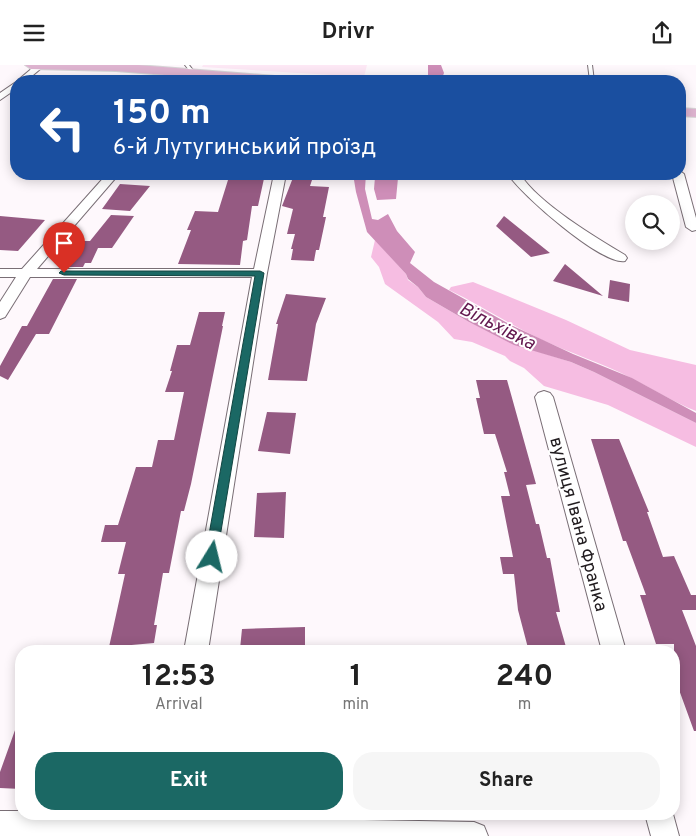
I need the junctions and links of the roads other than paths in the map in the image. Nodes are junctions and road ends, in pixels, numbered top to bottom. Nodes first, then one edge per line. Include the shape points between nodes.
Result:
1 (31, 65) edge
2 (41, 65) edge
3 (107, 66) edge
4 (87, 67) junction
5 (193, 74) edge
6 (28, 75) edge
7 (206, 75) edge
8 (108, 180) edge
9 (279, 180) edge
10 (516, 180) edge
11 (680, 180) edge
12 (692, 227) dead end
13 (620, 258) dead end
14 (0, 273) edge
15 (26, 273) junction
16 (260, 273) junction
17 (0, 313) edge
18 (544, 397) dead end
19 (197, 645) edge
20 (612, 645) edge
21 (661, 820) edge
22 (0, 825) edge
23 (166, 827) edge
24 (474, 836) edge
25 (665, 836) edge

1 - 2 main road
2 - 4 main road
2 - 6 street
3 - 4 main road
3 - 5 main road
4 - 5 main road
5 - 7 main road
8 - 15 street
9 - 16 street
10 - 13 street via 590,241
11 - 12 street
14 - 15 street
15 - 16 street
15 - 17 street
16 - 19 street
18 - 20 street, вулиця Івана Франка
21 - 25 street
22 - 23 street
23 - 24 street

